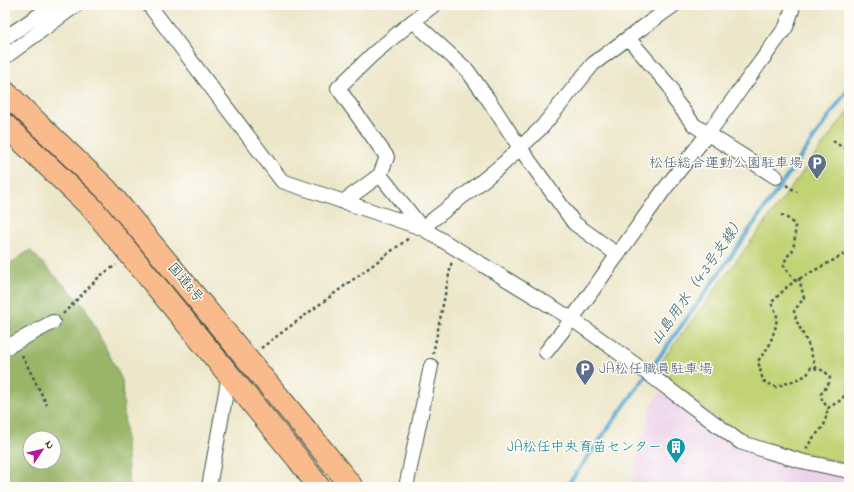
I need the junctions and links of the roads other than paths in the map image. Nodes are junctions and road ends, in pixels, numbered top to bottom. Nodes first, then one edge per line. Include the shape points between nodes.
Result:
1 (54, 5) edge
2 (76, 5) edge
3 (149, 5) edge
4 (434, 5) edge
5 (674, 5) edge
6 (793, 5) edge
7 (413, 21) junction
8 (5, 38) edge
9 (628, 38) junction
10 (5, 57) edge
11 (5, 92) edge
12 (5, 125) edge
13 (708, 134) junction
14 (520, 148) junction
15 (380, 175) junction
16 (776, 177) dead end
17 (343, 202) junction
18 (422, 228) junction
19 (618, 255) junction
20 (572, 319) junction
21 (53, 322) road end
22 (10, 345) edge
23 (546, 352) dead end
24 (431, 366) road end
25 (229, 375) junction
26 (849, 471) edge
27 (209, 487) edge
28 (319, 487) edge
29 (352, 487) edge
30 (406, 487) edge

1 - 8 street
2 - 10 street
3 - 17 street via 282,181
4 - 7 street
5 - 9 street
6 - 13 street via 786,27
7 - 14 street via 467,70
7 - 15 street via 373,54 338,88 388,157
9 - 13 street via 671,88 674,99 694,124
9 - 14 street via 593,64 542,127
11 - 29 highway, 国道8号 via 107,190
12 - 25 highway, 国道8号 via 92,208
13 - 16 street
13 - 19 street via 663,191
14 - 18 street via 475,188
14 - 19 street via 574,224
15 - 17 street
15 - 18 street
17 - 18 street
18 - 20 street
19 - 20 street
20 - 23 street
20 - 26 street via 740,442 767,452
21 - 22 street
24 - 30 street
25 - 27 street
25 - 28 highway, 国道8号

